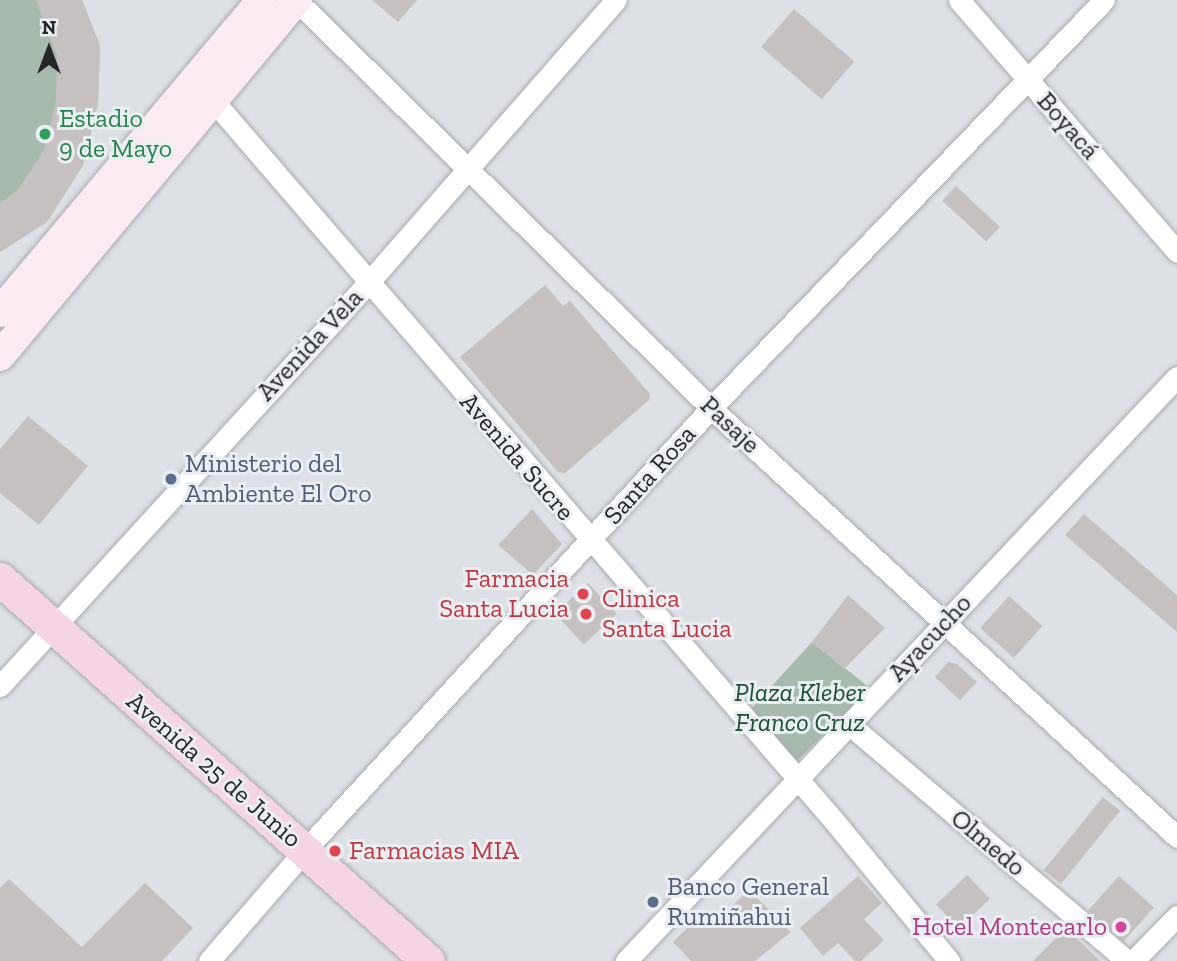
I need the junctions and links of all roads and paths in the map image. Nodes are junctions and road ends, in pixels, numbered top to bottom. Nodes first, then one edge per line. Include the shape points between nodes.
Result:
1 (262, 0) edge
2 (297, 0) edge
3 (616, 0) edge
4 (958, 0) edge
5 (1104, 0) edge
6 (1029, 80) junction
7 (204, 90) junction
8 (467, 169) junction
9 (1177, 252) edge
10 (368, 283) junction
11 (0, 312) edge
12 (0, 356) edge
13 (1177, 377) edge
14 (711, 408) junction
15 (590, 541) junction
16 (0, 579) edge
17 (944, 622) junction
18 (53, 628) junction
19 (0, 686) edge
20 (850, 725) junction
21 (796, 781) junction
22 (1177, 837) edge
23 (304, 850) junction
24 (1177, 916) edge
25 (209, 961) edge
26 (428, 961) edge
27 (626, 961) edge
28 (949, 961) edge
29 (1127, 961) edge
30 (1133, 961) edge

1 - 7 main road
2 - 7 main road
2 - 8 street, Pasaje
3 - 8 street, Avenida Vela
4 - 6 street, Boyacá
5 - 6 street, Santa Rosa
6 - 9 street, Boyacá
6 - 14 street, Santa Rosa
7 - 10 street, Avenida Sucre
7 - 11 main road
7 - 12 main road
8 - 10 street, Avenida Vela
8 - 14 street, Pasaje
10 - 15 street, Avenida Sucre
10 - 18 street, Avenida Vela
13 - 17 street, Ayacucho
14 - 15 street, Santa Rosa
14 - 17 street, Pasaje
15 - 21 street, Avenida Sucre
15 - 23 street, Santa Rosa
16 - 18 main road, Avenida 25 de Junio
17 - 20 street, Ayacucho
17 - 22 street, Pasaje
18 - 19 street, Avenida Vela
18 - 23 main road, Avenida 25 de Junio
20 - 21 street, Ayacucho
20 - 29 street, Olmedo
21 - 27 street, Ayacucho
21 - 28 street, Avenida Sucre
23 - 25 street, Santa Rosa
23 - 26 main road, Avenida 25 de Junio
24 - 30 street

